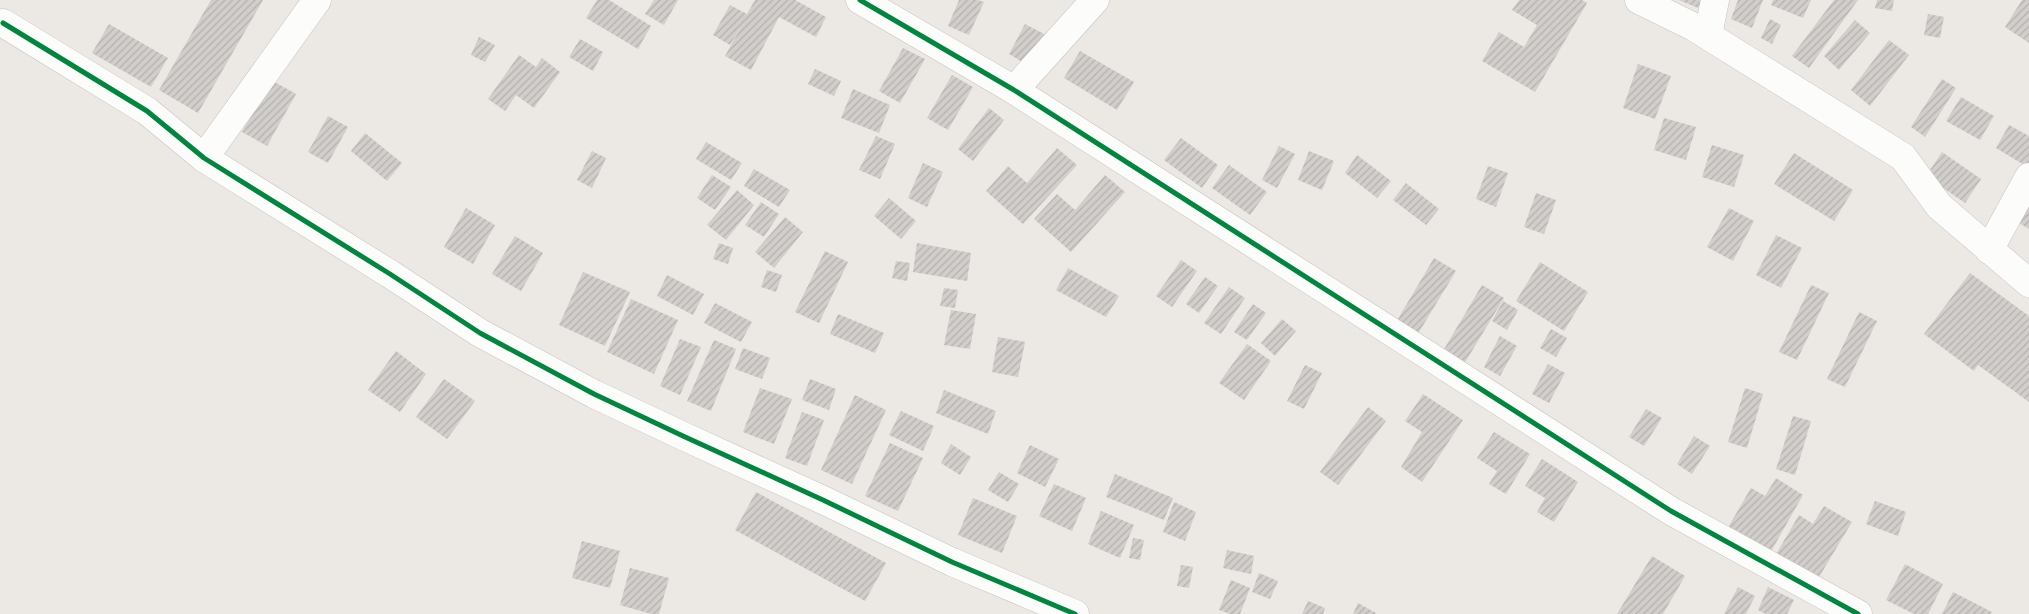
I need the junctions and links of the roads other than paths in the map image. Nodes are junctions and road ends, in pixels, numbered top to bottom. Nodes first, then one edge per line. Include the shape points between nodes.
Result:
1 (317, 0) edge
2 (860, 0) edge
3 (1095, 0) edge
4 (1639, 0) edge
5 (1715, 0) edge
6 (3, 23) dead end
7 (1708, 35) junction
8 (1014, 90) junction
9 (204, 158) junction
10 (2029, 177) edge
11 (1989, 250) junction
12 (2029, 283) edge
13 (1075, 614) edge
14 (1858, 614) edge

1 - 9 street
2 - 8 street
3 - 8 street
4 - 7 street
5 - 7 street
6 - 9 street via 147,111
7 - 11 street via 1903,157 1939,206
8 - 14 street via 1671,511
9 - 13 street via 480,333 594,394 952,562
10 - 11 street
11 - 12 street

